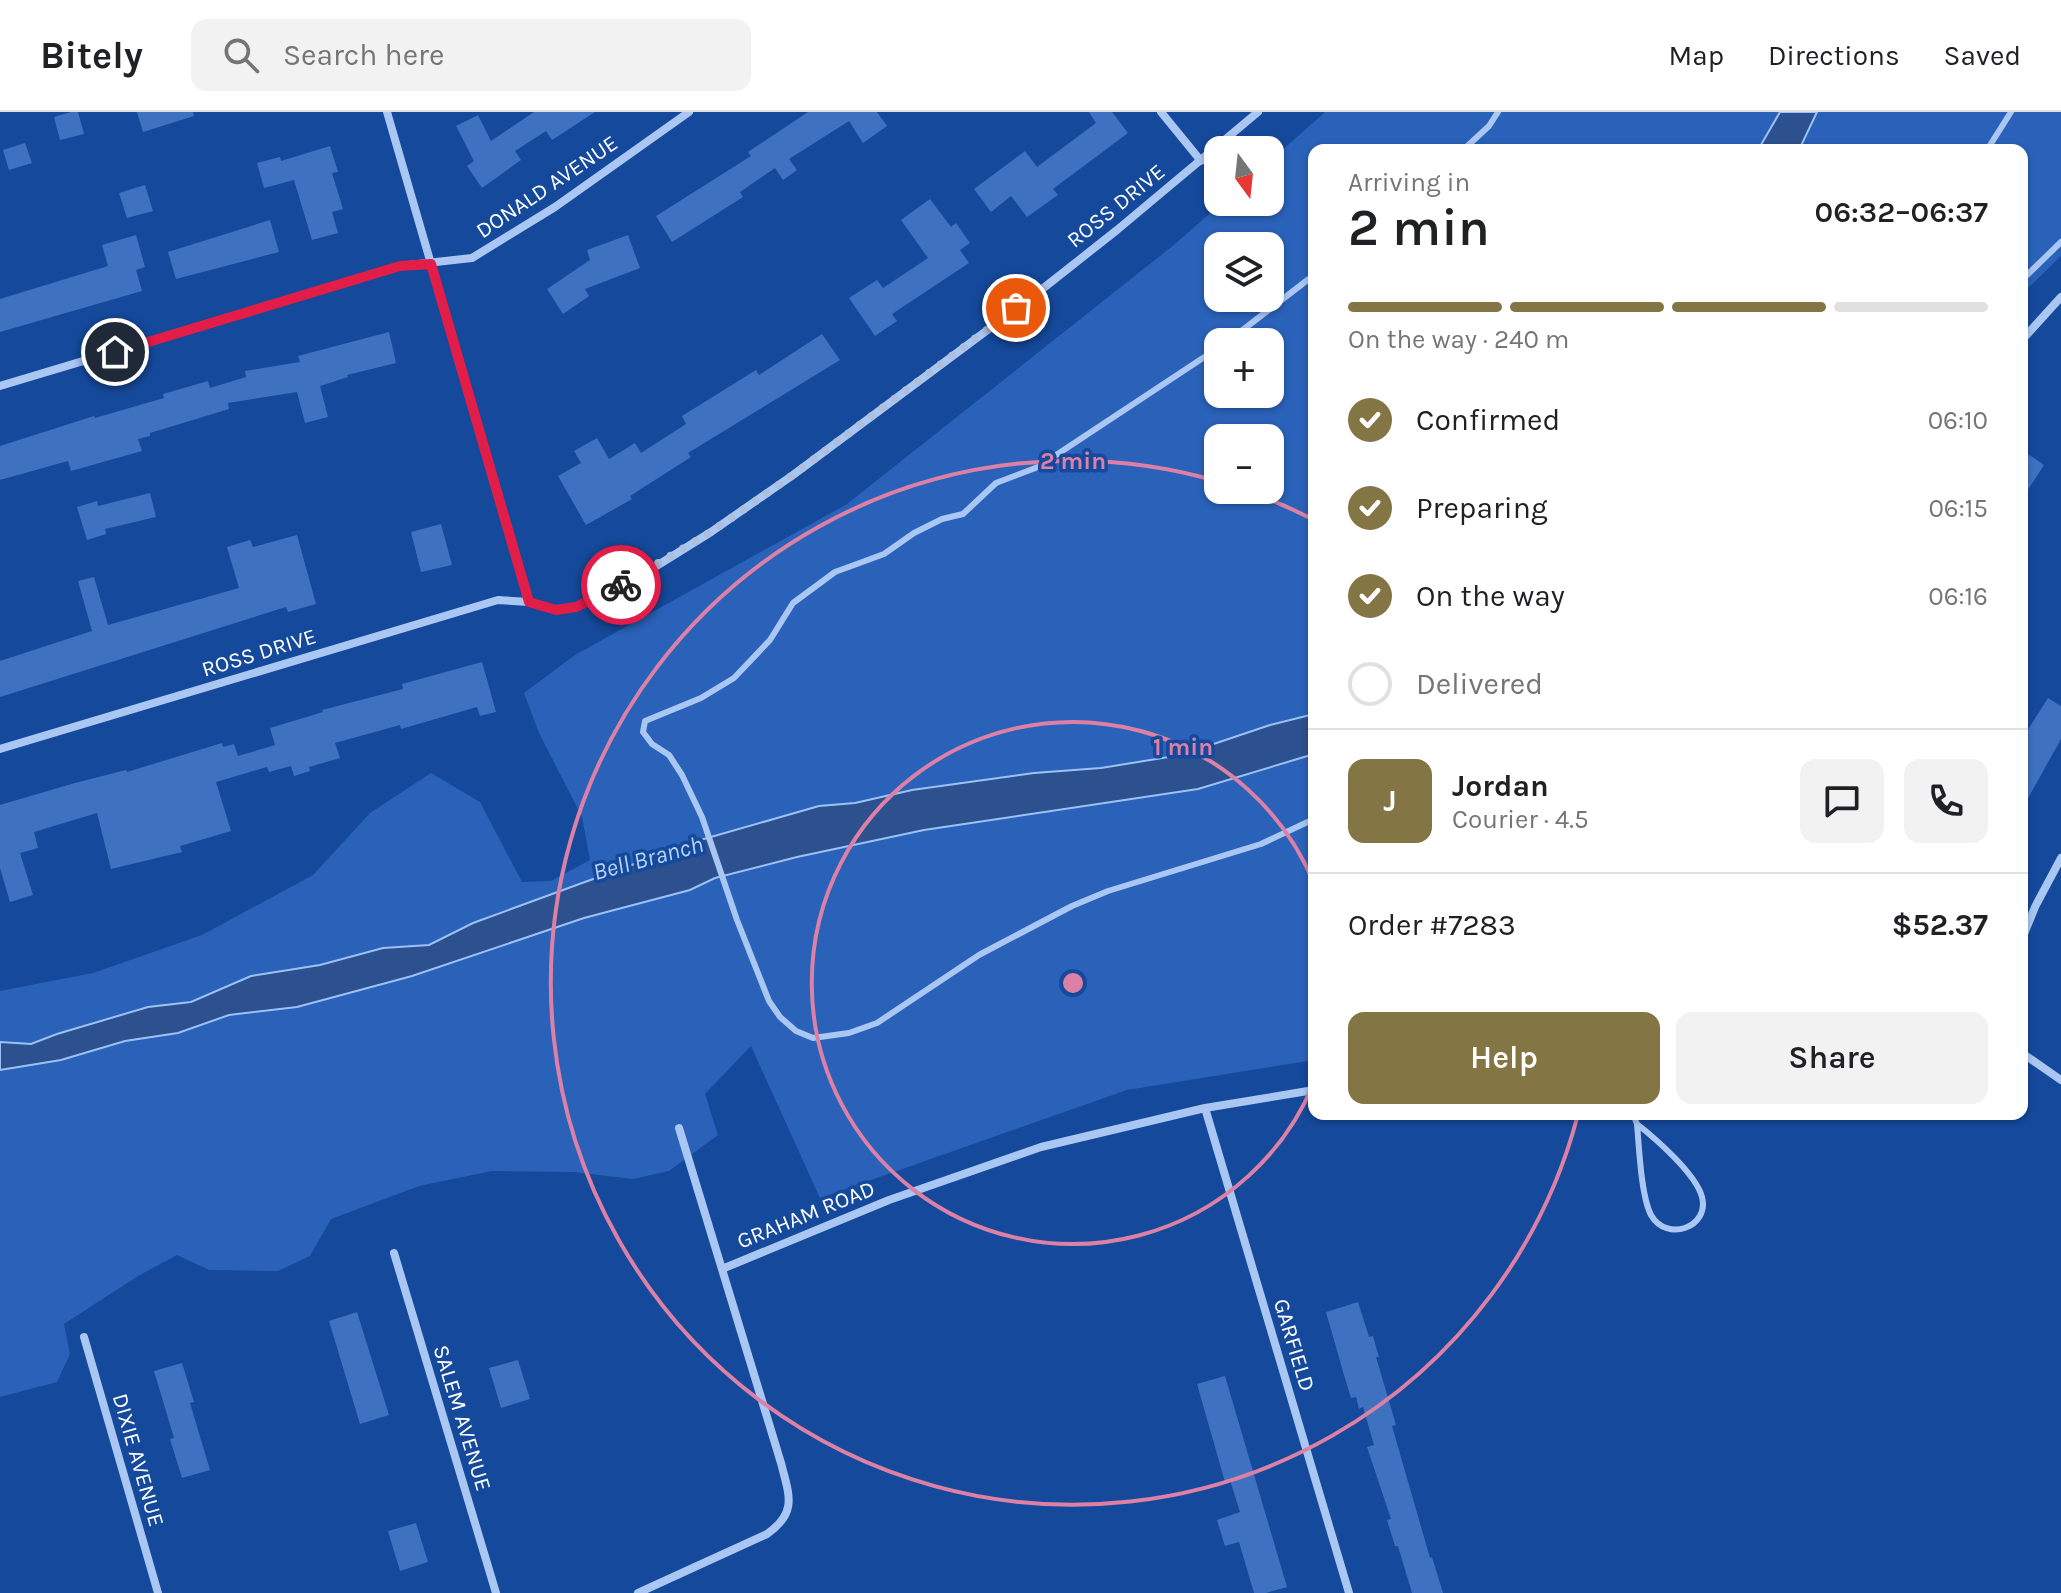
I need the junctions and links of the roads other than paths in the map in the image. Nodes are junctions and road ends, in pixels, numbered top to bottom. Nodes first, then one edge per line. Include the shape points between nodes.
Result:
1 (387, 112) edge
2 (689, 112) edge
3 (1161, 112) edge
4 (1258, 112) edge
5 (1498, 112) edge
6 (2011, 112) edge
7 (1470, 144) edge
8 (1991, 144) edge
9 (1201, 161) junction
10 (2061, 242) edge
11 (431, 264) junction
12 (2028, 274) edge
13 (1308, 280) edge
14 (2061, 297) edge
15 (1245, 328) edge
16 (2028, 333) edge
17 (1204, 357) edge
18 (0, 386) edge
19 (529, 602) junction
20 (0, 749) edge
21 (1308, 822) edge
22 (2061, 858) edge
23 (2028, 927) edge
24 (2028, 1057) edge
25 (2061, 1080) edge
26 (1308, 1091) edge
27 (1205, 1108) junction
28 (1635, 1120) edge
29 (1637, 1124) junction
30 (679, 1128) dead end
31 (394, 1253) dead end
32 (722, 1269) junction
33 (84, 1337) dead end
34 (158, 1593) edge
35 (496, 1593) edge
36 (639, 1593) edge
37 (1349, 1593) edge

1 - 11 street
2 - 11 street, DONALD AVENUE via 517,232 472,258
3 - 9 street
4 - 9 street, ROSS DRIVE
5 - 7 lane
6 - 8 lane
9 - 19 street, ROSS DRIVE via 1041,290 711,532 642,575 576,607 556,610
10 - 12 lane
11 - 18 street, DONALD AVENUE via 400,266
11 - 19 street
13 - 15 lane
14 - 16 street
17 - 21 lane via 1038,467 996,483 963,514 942,519 884,554 835,572 793,603 770,640 734,678 645,721 643,732 669,755 702,817 769,1001 796,1031 813,1038 877,1023 979,955 1072,906 1261,844
19 - 20 street, ROSS DRIVE via 498,600
22 - 23 street
24 - 25 street
26 - 27 street, GRAHAM ROAD
27 - 32 street, GRAHAM ROAD via 984,1165
27 - 37 street, GARFIELD
28 - 29 lane
29 - 29 lane via 1698,1186 1701,1214 1684,1228 1672,1231 1661,1226 1648,1209
30 - 32 street
31 - 35 street, SALEM AVENUE
32 - 36 street, GRAHAM ROAD via 781,1463 789,1510 767,1534
33 - 34 street, DIXIE AVENUE

